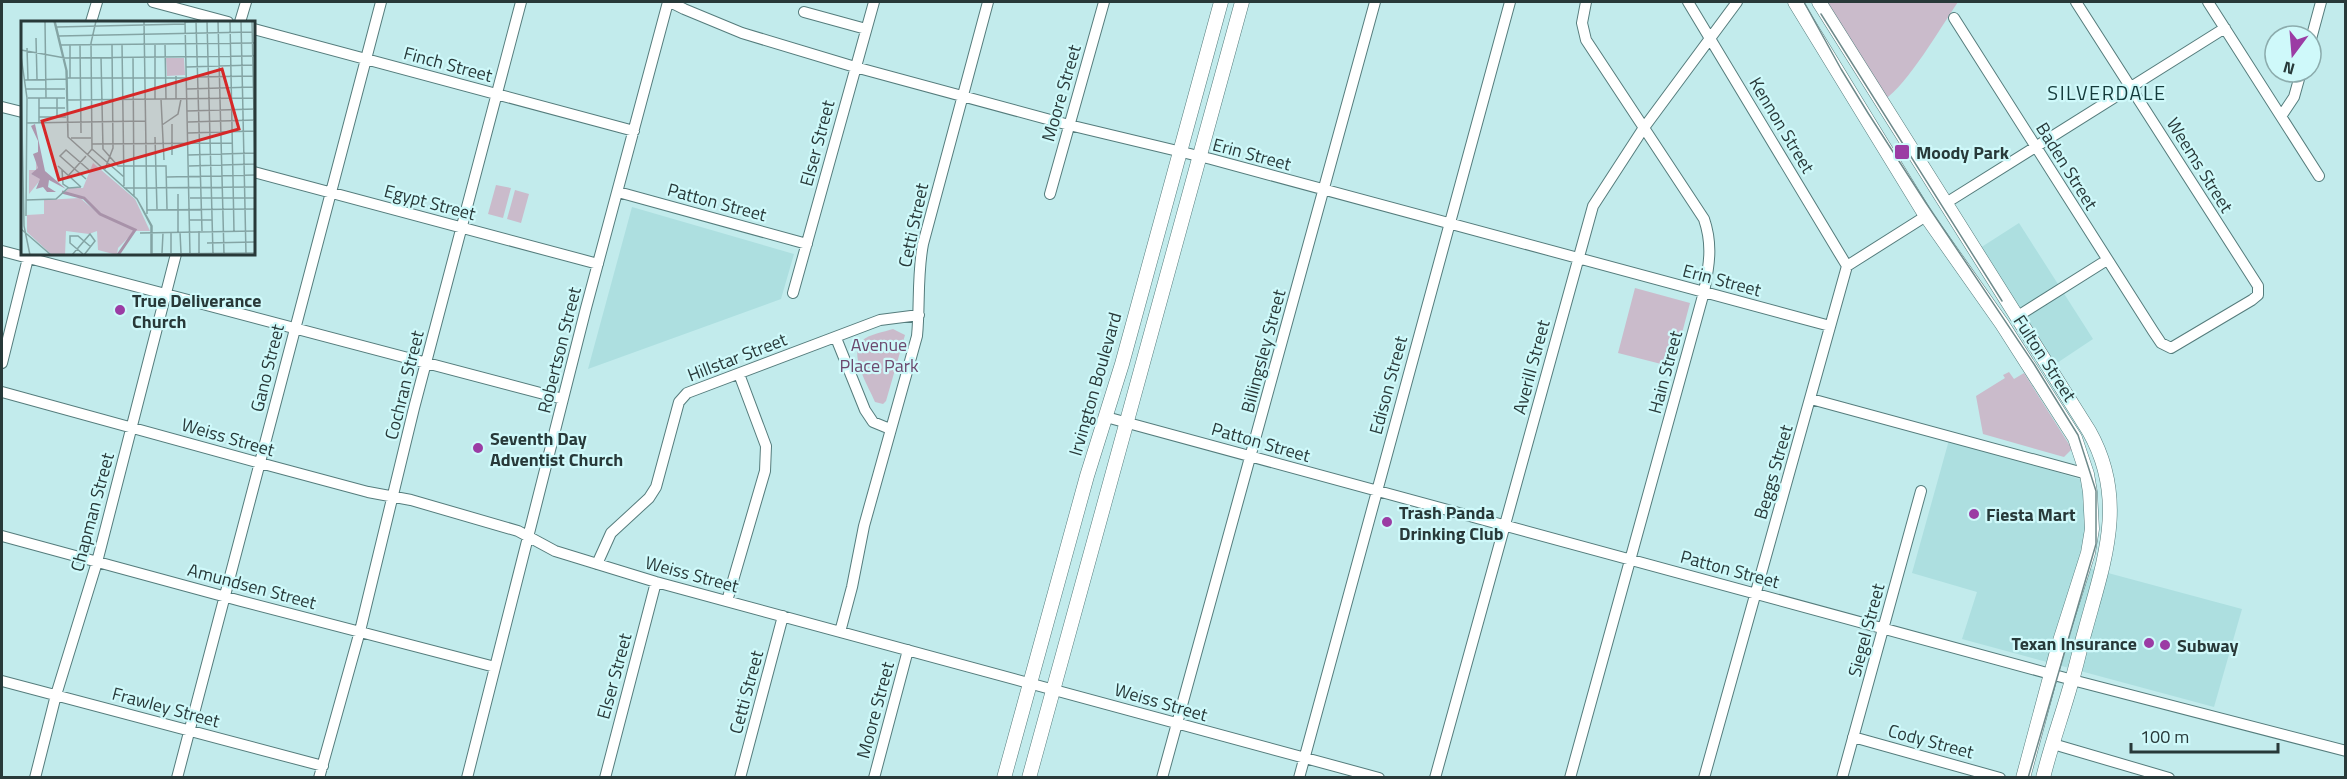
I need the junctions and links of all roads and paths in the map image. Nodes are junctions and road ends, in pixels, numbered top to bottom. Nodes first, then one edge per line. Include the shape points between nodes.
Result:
1 (97, 2) edge
2 (153, 2) edge
3 (246, 2) edge
4 (381, 2) edge
5 (521, 2) edge
6 (669, 2) edge
7 (874, 2) edge
8 (988, 2) edge
9 (1104, 2) edge
10 (1221, 2) edge
11 (1242, 2) edge
12 (1375, 2) edge
13 (1510, 2) edge
14 (1586, 2) edge
15 (1688, 2) edge
16 (1737, 2) edge
17 (1795, 2) edge
18 (1819, 2) edge
19 (2076, 2) edge
20 (2208, 2) edge
21 (2321, 2) edge
22 (804, 12) dead end
23 (1216, 17) junction
24 (1954, 18) dead end
25 (91, 21) edge
26 (224, 21) edge
27 (240, 21) edge
28 (1237, 22) junction
29 (2315, 24) edge
30 (2225, 28) junction
31 (255, 29) edge
32 (866, 29) junction
33 (1710, 36) junction
34 (366, 60) junction
35 (855, 67) junction
36 (2298, 84) edge
37 (2131, 87) junction
38 (497, 93) junction
39 (961, 96) junction
40 (2, 106) edge
41 (21, 112) edge
42 (2282, 115) junction
43 (1069, 125) junction
44 (1643, 129) junction
45 (634, 132) junction
46 (2036, 146) junction
47 (1178, 152) junction
48 (1200, 157) junction
49 (255, 172) edge
50 (2319, 176) dead end
51 (1323, 190) junction
52 (330, 192) junction
53 (618, 192) junction
54 (1050, 194) dead end
55 (1946, 204) junction
56 (1926, 216) junction
57 (1450, 224) junction
58 (462, 227) junction
59 (807, 244) junction
60 (2, 251) edge
61 (21, 255) edge
62 (176, 255) edge
63 (28, 256) edge
64 (1578, 258) junction
65 (2107, 260) junction
66 (598, 264) junction
67 (1847, 266) junction
68 (1704, 292) junction
69 (793, 293) dead end
70 (165, 294) junction
71 (919, 315) junction
72 (2018, 316) junction
73 (1132, 326) junction
74 (1830, 326) junction
75 (295, 327) junction
76 (2153, 331) joint
77 (1153, 332) junction
78 (836, 338) junction
79 (426, 362) junction
80 (2, 363) edge
81 (739, 374) junction
82 (2, 392) edge
83 (563, 399) junction
84 (1811, 399) junction
85 (1106, 417) junction
86 (1128, 423) junction
87 (132, 428) junction
88 (890, 429) junction
89 (1251, 456) junction
90 (260, 463) junction
91 (2087, 474) junction
92 (1377, 491) junction
93 (1921, 491) dead end
94 (392, 497) junction
95 (1506, 525) junction
96 (2, 536) edge
97 (529, 537) junction
98 (1630, 559) junction
99 (1064, 560) junction
100 (97, 562) junction
101 (597, 564) junction
102 (1086, 567) junction
103 (656, 582) junction
104 (1756, 594) junction
105 (226, 597) junction
106 (727, 601) junction
107 (783, 616) junction
108 (1883, 628) junction
109 (360, 631) junction
110 (840, 632) junction
111 (908, 650) junction
112 (495, 667) junction
113 (2051, 674) junction
114 (2072, 680) junction
115 (2, 681) edge
116 (1030, 682) junction
117 (1053, 689) junction
118 (56, 695) junction
119 (1177, 724) junction
120 (189, 731) junction
121 (1853, 737) junction
122 (2052, 744) junction
123 (2346, 751) edge
124 (1304, 758) junction
125 (323, 766) junction
126 (2154, 775) edge
127 (35, 777) edge
128 (177, 777) edge
129 (320, 777) edge
130 (467, 777) edge
131 (605, 777) edge
132 (740, 777) edge
133 (874, 777) edge
134 (1004, 777) edge
135 (1029, 777) edge
136 (1162, 777) edge
137 (1299, 777) edge
138 (1379, 777) edge
139 (1435, 777) edge
140 (1570, 777) edge
141 (1704, 777) edge
142 (1842, 777) edge
143 (2000, 777) edge
144 (2023, 777) edge
145 (2043, 777) edge
146 (2169, 777) edge

1 - 25 street
2 - 26 street
3 - 27 street
4 - 34 street, Gano Street
5 - 38 street, Cochran Street
6 - 35 street, Erin Street via 742,33
6 - 45 street, Robertson Street
7 - 32 street, Elser Street
8 - 39 street, Cetti Street
9 - 43 street, Moore Street
10 - 23 main road, Irvington Boulevard
11 - 28 main road
12 - 51 street, Billingsley Street
13 - 57 street, Edison Street
14 - 44 street, Hain Street via 1582,23 1586,40
15 - 33 street, Kennon Street
16 - 33 street, Averill Street
17 - 56 main road, Fulton Street
18 - 55 main road, Fulton Street
19 - 37 street, Weems Street
20 - 30 street
21 - 29 street
22 - 32 street
23 - 28 main road
23 - 47 main road, Irvington Boulevard
24 - 46 street, Baden Street
28 - 48 main road
30 - 37 street
30 - 42 street
31 - 34 street, Finch Street
32 - 35 street, Elser Street
33 - 44 street, Averill Street
33 - 67 street, Kennon Street
34 - 38 street, Finch Street
34 - 52 street, Gano Street
35 - 39 street, Erin Street
35 - 59 street, Elser Street
36 - 42 street
37 - 46 street
37 - 76 street, Weems Street via 2258,286 2258,295 2252,300 2176,346 2166,346
38 - 45 street, Finch Street
38 - 58 street, Cochran Street
39 - 43 street, Erin Street
39 - 71 street, Cetti Street via 919,264
40 - 41 street
42 - 50 street
43 - 47 street, Erin Street
43 - 54 street, Moore Street
44 - 64 street, Averill Street via 1598,195
44 - 68 street, Hain Street via 1704,219 1711,250
45 - 53 street, Robertson Street
46 - 55 street
46 - 65 street, Baden Street
47 - 48 street, Erin Street
47 - 73 main road, Irvington Boulevard
48 - 51 street, Erin Street
48 - 77 main road
49 - 52 street, Egypt Street
51 - 57 street, Erin Street
51 - 89 street, Billingsley Street
52 - 58 street, Egypt Street
52 - 75 street, Gano Street
53 - 59 street, Patton Street
53 - 66 street, Robertson Street
55 - 72 main road, Fulton Street
56 - 67 street
56 - 91 main road, Fulton Street via 2075,438
57 - 64 street, Erin Street
57 - 92 street, Edison Street
58 - 66 street, Egypt Street
58 - 79 street, Cochran Street
59 - 69 street, Elser Street
60 - 61 street
62 - 70 street, Chapman Street
63 - 70 street
63 - 80 street
64 - 68 street, Erin Street
64 - 95 street, Averill Street
65 - 72 street
65 - 76 street, Baden Street
66 - 83 street, Robertson Street
67 - 74 street, Beggs Street
68 - 74 street, Erin Street
68 - 98 street, Hain Street
70 - 75 street
70 - 87 street, Chapman Street
71 - 78 street, Hillstar Street via 880,320
71 - 88 street, Cetti Street
72 - 114 main road, Fulton Street via 2097,446 2108,489 2108,549
73 - 77 main road
73 - 85 main road, Irvington Boulevard
74 - 84 street, Beggs Street
75 - 79 street
75 - 90 street, Gano Street
77 - 86 main road
78 - 81 street, Hillstar Street
78 - 88 street via 865,410 873,422
79 - 83 street
79 - 94 street, Cochran Street
81 - 101 street, Hillstar Street via 687,393 679,402 656,487 611,533
81 - 106 street via 766,446 765,471
82 - 87 street, Weiss Street
83 - 97 street, Robertson Street
84 - 91 street
84 - 104 street, Beggs Street
85 - 86 street, Patton Street
85 - 99 main road, Irvington Boulevard
86 - 89 street, Patton Street
86 - 102 main road
87 - 90 street, Weiss Street
87 - 100 street, Chapman Street
88 - 110 street, Cetti Street
89 - 92 street, Patton Street
89 - 119 street, Billingsley Street
90 - 94 street, Weiss Street
90 - 105 street, Gano Street
91 - 113 main road, Fulton Street via 2092,520 2090,544
92 - 95 street, Patton Street
92 - 124 street, Edison Street
93 - 108 street, Siegel Street
94 - 97 street, Weiss Street
94 - 109 street, Cochran Street
95 - 98 street, Patton Street
95 - 139 street, Averill Street
96 - 100 street, Amundsen Street
97 - 101 street, Weiss Street via 555,551
97 - 112 street, Robertson Street
98 - 104 street, Patton Street
98 - 140 street, Hain Street
99 - 102 main road
99 - 116 main road, Irvington Boulevard
100 - 105 street, Amundsen Street
100 - 118 street, Chapman Street
101 - 103 street, Weiss Street
102 - 117 main road
103 - 106 street, Weiss Street
103 - 131 street, Elser Street
104 - 108 street, Patton Street
104 - 141 street, Beggs Street
105 - 109 street, Amundsen Street
105 - 120 street, Gano Street
106 - 107 street, Weiss Street
107 - 110 street, Weiss Street
107 - 132 street, Cetti Street
108 - 113 street, Patton Street
108 - 121 street, Siegel Street
109 - 112 street, Amundsen Street
109 - 125 street, Cochran Street
110 - 111 street, Weiss Street
111 - 116 street, Weiss Street
111 - 133 street, Moore Street
112 - 130 street, Robertson Street
113 - 114 street, Patton Street
113 - 144 main road, Fulton Street
114 - 122 main road, Fulton Street
114 - 123 street, Patton Street
115 - 118 street, Frawley Street
116 - 117 street, Weiss Street
116 - 134 main road, Irvington Boulevard
117 - 119 street, Weiss Street
117 - 135 main road
118 - 120 street, Frawley Street
118 - 127 street, Chapman Street
119 - 124 street, Weiss Street
119 - 136 street, Billingsley Street
120 - 125 street, Frawley Street
120 - 128 street, Gano Street
121 - 142 street, Siegel Street
121 - 143 street, Cody Street
122 - 126 street
122 - 145 main road, Fulton Street
124 - 137 street, Edison Street
124 - 138 street, Weiss Street
125 - 129 street, Cochran Street
126 - 146 street

